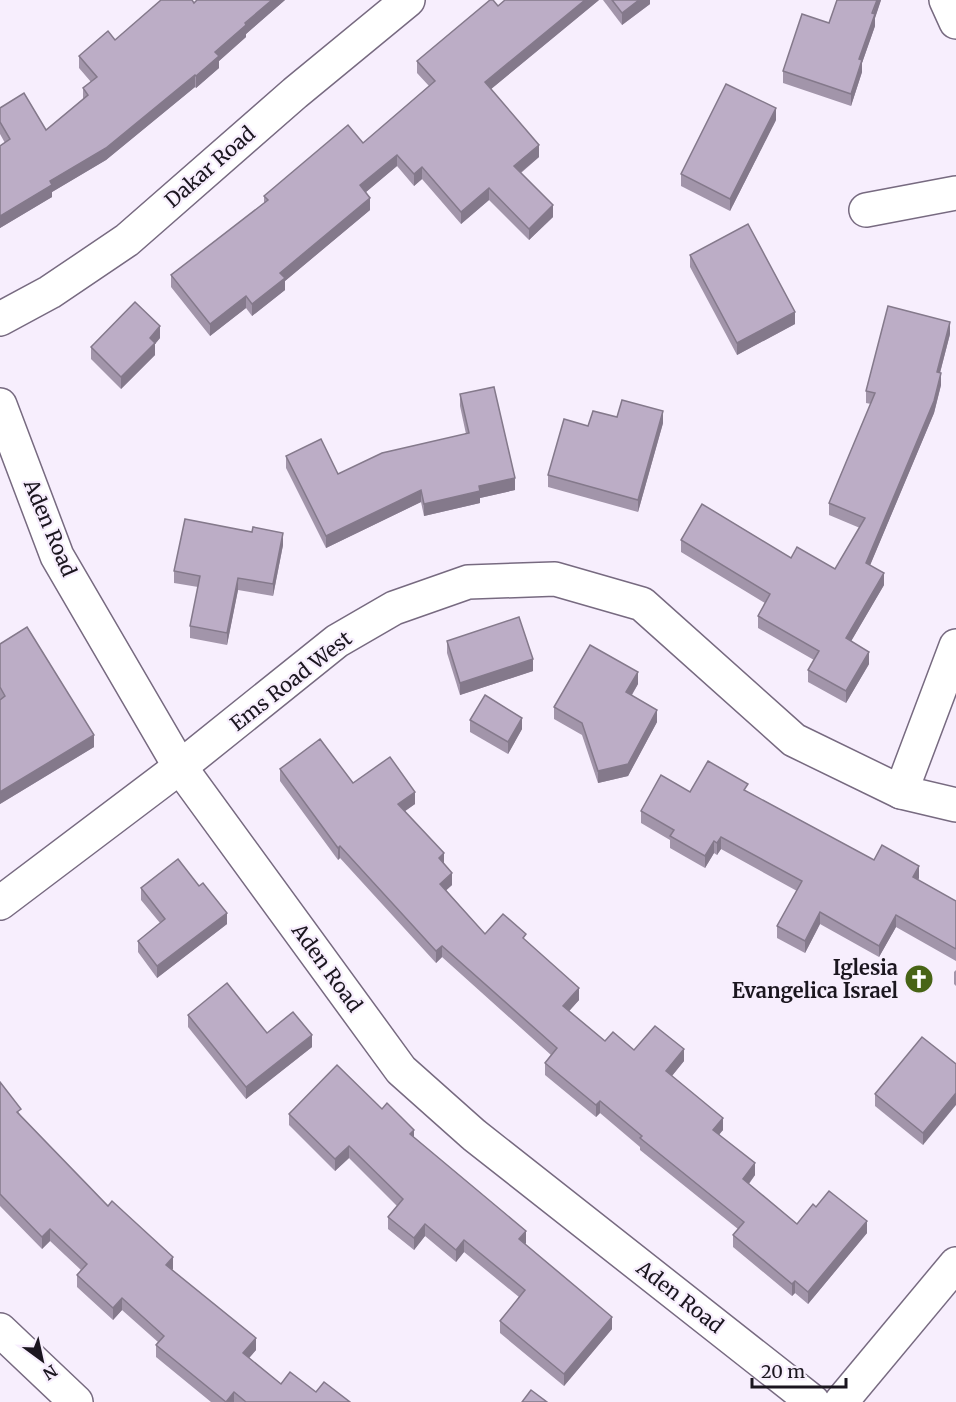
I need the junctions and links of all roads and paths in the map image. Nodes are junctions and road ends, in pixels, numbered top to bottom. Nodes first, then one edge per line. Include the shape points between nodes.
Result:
1 (408, 0) edge
2 (946, 0) edge
3 (956, 22) edge
4 (956, 193) edge
5 (866, 210) dead end
6 (0, 319) edge
7 (0, 405) edge
8 (956, 646) edge
9 (180, 767) junction
10 (901, 792) junction
11 (956, 805) edge
12 (0, 903) edge
13 (956, 1264) edge
14 (0, 1330) edge
15 (76, 1402) edge
16 (813, 1402) edge
17 (841, 1402) edge

1 - 6 street, Dakar Road via 127,240 50,292
2 - 3 street
4 - 5 street
7 - 9 street, Aden Road via 57,556
8 - 10 street
9 - 10 street, Ems Road West via 337,641 394,608 468,582 555,579 642,604 794,740
9 - 12 street, Ems Road West
9 - 16 street, Aden Road via 401,1070 474,1135
10 - 11 street, Ems Road West
13 - 17 street
14 - 15 street

